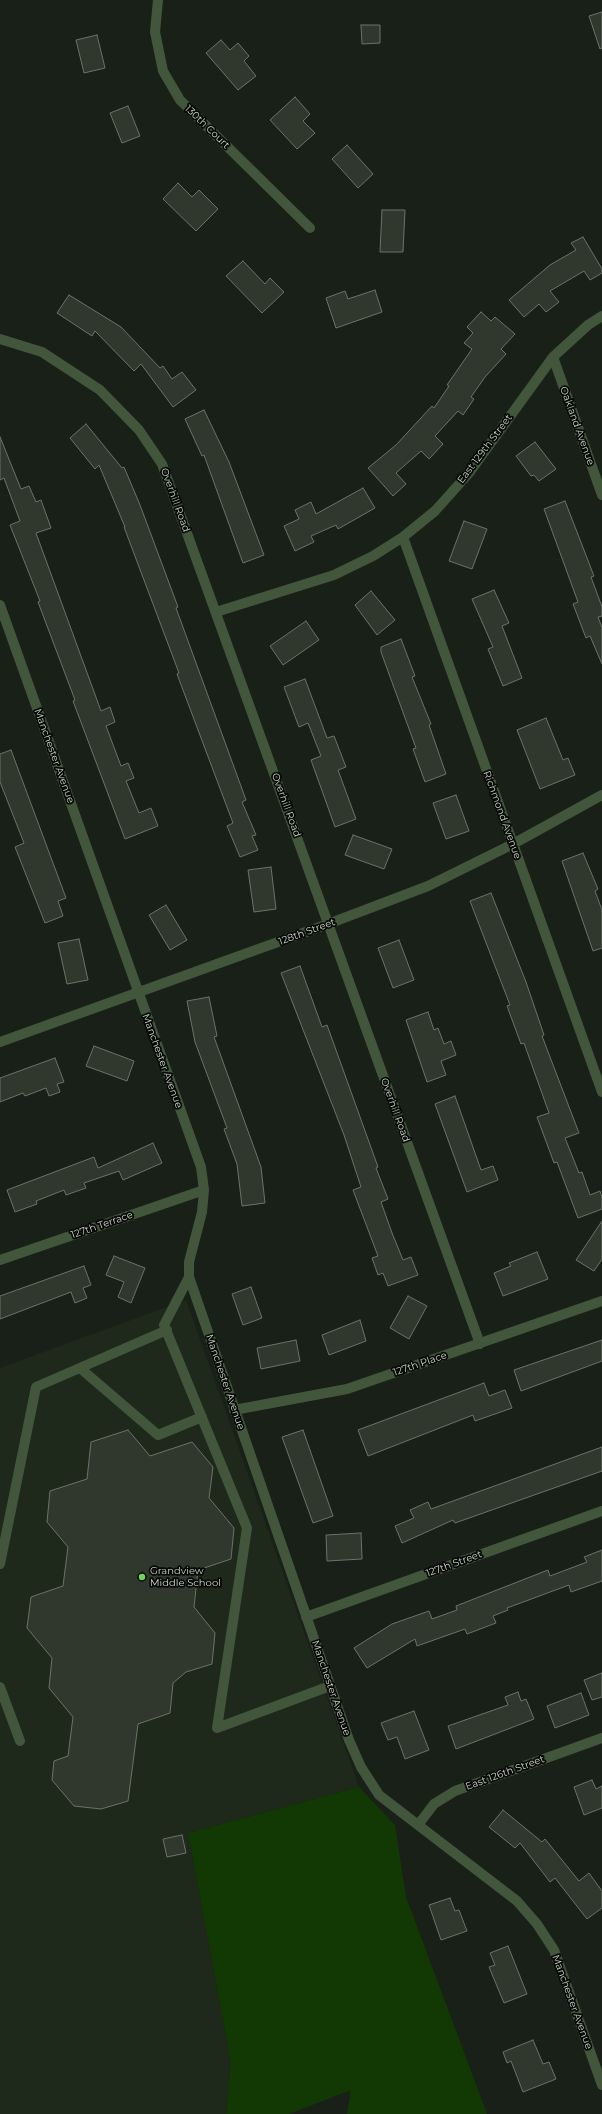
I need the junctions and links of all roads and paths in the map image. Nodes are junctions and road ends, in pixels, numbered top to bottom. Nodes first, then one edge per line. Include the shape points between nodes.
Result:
1 (158, 0) edge
2 (310, 228) dead end
3 (602, 316) edge
4 (0, 339) edge
5 (553, 357) junction
6 (602, 495) edge
7 (403, 537) junction
8 (0, 605) edge
9 (216, 612) junction
10 (602, 795) edge
11 (513, 844) junction
12 (328, 924) junction
13 (138, 992) junction
14 (0, 1042) edge
15 (602, 1092) edge
16 (204, 1190) junction
17 (0, 1260) edge
18 (189, 1277) junction
19 (602, 1301) edge
20 (167, 1330) junction
21 (480, 1344) junction
22 (80, 1368) junction
23 (234, 1410) junction
24 (202, 1417) junction
25 (602, 1511) edge
26 (0, 1564) edge
27 (306, 1617) junction
28 (330, 1686) junction
29 (0, 1687) edge
30 (602, 1738) edge
31 (20, 1741) dead end
32 (418, 1825) junction
33 (602, 2085) edge

1 - 2 street, 130th Court via 155,32 163,71 180,100
3 - 5 street, East 129th Street via 588,325
4 - 9 street, Overhill Road via 42,352 55,360 100,390 139,430 162,464
5 - 6 street, Oakland Avenue
5 - 7 street, East 129th Street via 469,473 435,511
7 - 9 street, East 129th Street via 373,556 334,575
7 - 11 street, Richmond Avenue
8 - 13 street, Manchester Avenue
9 - 12 street, Overhill Road
10 - 11 street, 128th Street
11 - 12 street, 128th Street via 428,886
11 - 15 street, Richmond Avenue
12 - 13 street, 128th Street
12 - 21 street, Overhill Road
13 - 14 street, 128th Street
13 - 16 street, Manchester Avenue via 200,1167
16 - 17 street, 127th Terrace
16 - 18 street, Manchester Avenue via 202,1212 189,1262
18 - 20 street via 164,1325
18 - 23 street, Manchester Avenue
19 - 21 street, 127th Place
20 - 22 street
20 - 24 street
21 - 23 street, 127th Place via 348,1389
22 - 24 street via 158,1435
22 - 26 street via 36,1387
23 - 27 street, Manchester Avenue
24 - 28 street via 247,1528 217,1728
25 - 27 street, 127th Street
27 - 28 street, Manchester Avenue
28 - 32 street, Manchester Avenue via 361,1767 379,1794
29 - 31 street
30 - 32 street, East 126th Street via 455,1791 434,1804
32 - 33 street, Manchester Avenue via 517,1901 537,1924 554,1950

